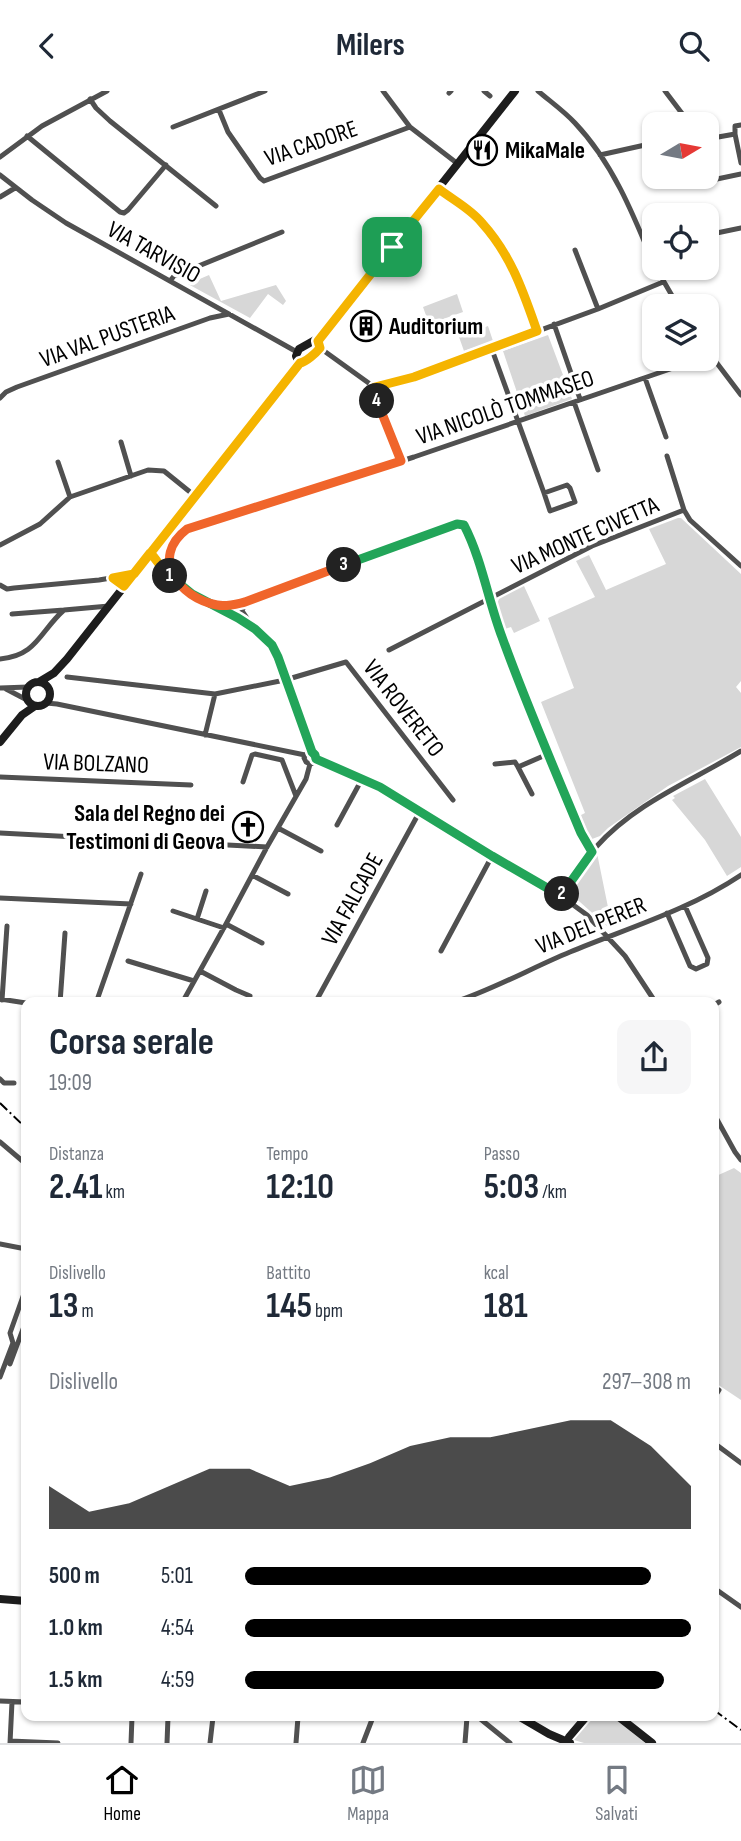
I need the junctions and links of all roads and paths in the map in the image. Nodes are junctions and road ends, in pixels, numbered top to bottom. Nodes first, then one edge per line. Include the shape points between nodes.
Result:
1 (107, 91) edge
2 (265, 91) edge
3 (383, 91) edge
4 (484, 91) edge
5 (515, 91) edge
6 (538, 91) edge
7 (665, 91) edge
8 (491, 96) dead end
9 (90, 99) junction
10 (219, 110) junction
11 (681, 112) edge
12 (741, 125) edge
13 (173, 127) dead end
14 (410, 127) junction
15 (735, 134) junction
16 (27, 136) junction
17 (719, 137) edge
18 (642, 146) edge
19 (600, 155) junction
20 (0, 157) edge
21 (741, 163) edge
22 (458, 164) junction
23 (166, 165) junction
24 (741, 174) edge
25 (0, 175) edge
26 (719, 179) edge
27 (15, 188) junction
28 (439, 189) junction
29 (0, 197) edge
30 (216, 206) dead end
31 (741, 228) edge
32 (282, 232) dead end
33 (719, 233) edge
34 (642, 235) edge
35 (575, 250) dead end
36 (170, 281) junction
37 (663, 282) joint
38 (670, 294) edge
39 (598, 309) junction
40 (229, 314) junction
41 (554, 324) junction
42 (537, 331) junction
43 (319, 345) junction
44 (492, 347) junction
45 (297, 352) junction
46 (300, 363) junction
47 (719, 365) edge
48 (665, 371) edge
49 (645, 378) junction
50 (375, 387) junction
51 (741, 395) edge
52 (0, 398) edge
53 (577, 401) junction
54 (519, 422) junction
55 (666, 437) dead end
56 (121, 442) dead end
57 (667, 456) dead end
58 (401, 461) junction
59 (58, 462) dead end
60 (598, 470) dead end
61 (131, 476) junction
62 (544, 493) junction
63 (196, 496) junction
64 (70, 497) junction
65 (684, 510) junction
66 (169, 529) junction
67 (179, 537) junction
68 (0, 545) edge
69 (171, 554) junction
70 (153, 556) junction
71 (741, 566) edge
72 (134, 574) junction
73 (113, 578) junction
74 (174, 579) junction
75 (0, 586) edge
76 (124, 586) junction
77 (489, 599) junction
78 (245, 602) junction
79 (215, 605) junction
80 (108, 606) junction
81 (87, 608) junction
82 (64, 610) junction
83 (12, 614) dead end
84 (97, 621) junction
85 (255, 629) junction
86 (389, 650) dead end
87 (0, 659) edge
88 (54, 673) junction
89 (67, 677) dead end
90 (285, 680) junction
91 (39, 682) junction
92 (28, 687) junction
93 (3, 689) edge
94 (215, 694) junction
95 (48, 696) junction
96 (30, 702) junction
97 (205, 735) junction
98 (0, 742) edge
99 (741, 751) edge
100 (308, 753) junction
101 (548, 754) junction
102 (316, 759) junction
103 (310, 764) junction
104 (495, 764) dead end
105 (518, 767) junction
106 (0, 777) edge
107 (362, 779) junction
108 (243, 782) dead end
109 (191, 785) dead end
110 (532, 794) dead end
111 (296, 796) junction
112 (453, 800) dead end
113 (420, 811) junction
114 (337, 825) dead end
115 (278, 828) junction
116 (0, 833) edge
117 (267, 847) junction
118 (321, 851) dead end
119 (592, 852) junction
120 (492, 856) junction
121 (141, 874) dead end
122 (253, 875) junction
123 (741, 875) edge
124 (206, 891) dead end
125 (288, 894) dead end
126 (561, 896) junction
127 (0, 898) edge
128 (131, 904) junction
129 (685, 906) junction
130 (173, 911) dead end
131 (667, 913) junction
132 (197, 919) junction
133 (7, 926) dead end
134 (225, 926) junction
135 (65, 933) dead end
136 (607, 937) junction
137 (262, 943) dead end
138 (441, 951) dead end
139 (128, 961) dead end
140 (200, 971) junction
141 (194, 981) junction
142 (250, 996) dead end
143 (60, 997) edge
144 (98, 997) edge
145 (186, 997) edge
146 (318, 997) edge
147 (466, 997) edge
148 (652, 997) edge
149 (1, 1000) edge
150 (21, 1002) edge
151 (0, 1079) edge
152 (14, 1083) dead end
153 (719, 1124) edge
154 (0, 1142) edge
155 (21, 1160) edge
156 (741, 1160) edge
157 (0, 1244) edge
158 (21, 1248) edge
159 (21, 1301) edge
160 (21, 1334) edge
161 (10, 1364) dead end
162 (0, 1377) edge
163 (719, 1447) edge
164 (741, 1463) edge
165 (719, 1592) edge
166 (0, 1599) edge
167 (21, 1601) edge
168 (741, 1607) edge
169 (0, 1701) edge
170 (12, 1702) junction
171 (21, 1702) edge
172 (132, 1721) edge
173 (168, 1721) edge
174 (213, 1721) edge
175 (299, 1721) edge
176 (371, 1721) edge
177 (467, 1721) edge
178 (483, 1721) edge
179 (525, 1721) edge
180 (583, 1721) edge
181 (624, 1721) edge
182 (548, 1738) edge
183 (568, 1740) edge
184 (10, 1742) edge
185 (58, 1743) edge
186 (131, 1743) edge
187 (167, 1743) edge
188 (210, 1743) edge
189 (296, 1743) edge
190 (363, 1743) edge
191 (465, 1743) edge
192 (510, 1743) edge
193 (652, 1743) edge

1 - 9 street
2 - 10 street
3 - 14 street
4 - 8 street
5 - 22 street
6 - 19 street via 576,125
7 - 11 street
9 - 16 street
9 - 23 street via 96,109
10 - 13 street
10 - 14 street, VIA CADORE via 228,132 264,181
12 - 15 street via 735,126
14 - 22 street
15 - 17 street
15 - 21 street
16 - 20 street
16 - 23 street via 124,213
18 - 19 street
19 - 34 street
22 - 28 street
23 - 30 street
24 - 26 street
25 - 27 street, VIA TARVISIO
27 - 29 street
27 - 36 street, VIA TARVISIO via 48,212
28 - 42 street via 481,222 503,252 516,272
28 - 43 street
31 - 33 street
32 - 36 street
35 - 39 street
36 - 40 street, VIA TARVISIO
37 - 38 street
37 - 39 street
39 - 41 street
40 - 45 street, VIA TARVISIO
40 - 52 street, VIA VAL PUSTERIA via 17,387
41 - 42 street
41 - 53 street
42 - 44 street
43 - 45 street via 311,341
43 - 46 street
43 - 50 street
44 - 50 street
44 - 54 street
45 - 46 street
46 - 63 street
47 - 51 street
48 - 49 street, VIA NICOLÒ TOMMASEO
49 - 53 street, VIA NICOLÒ TOMMASEO
49 - 55 street
50 - 58 street
53 - 54 street, VIA NICOLÒ TOMMASEO
53 - 60 street
54 - 58 street, VIA NICOLÒ TOMMASEO
54 - 62 street
56 - 61 street
57 - 65 street, VIA MONTE CIVETTA
58 - 67 street, VIA NICOLÒ TOMMASEO via 195,526
59 - 64 street
61 - 63 street via 164,471
61 - 64 street
62 - 62 street via 567,485 575,502 550,511
63 - 66 street
64 - 68 street via 40,524
65 - 71 street, VIA MONTE CIVETTA
65 - 77 street, VIA MONTE CIVETTA via 592,546
66 - 67 street
66 - 70 street
67 - 69 street
69 - 70 street
69 - 74 street
70 - 72 street
70 - 74 street
72 - 73 street
72 - 76 street
73 - 75 street via 14,589
73 - 76 street
74 - 79 street
76 - 80 street
77 - 78 street via 461,523
77 - 86 street, VIA MONTE CIVETTA
77 - 101 street
78 - 79 street
78 - 85 street via 242,611
79 - 85 street
80 - 81 street
80 - 84 street
81 - 82 street
81 - 84 street
82 - 83 street
82 - 87 street via 30,649
84 - 88 street
85 - 90 street via 272,645
88 - 91 street
88 - 95 street
89 - 94 street, VIA ROVERETO
90 - 94 street, VIA ROVERETO
90 - 100 street
90 - 112 street, VIA ROVERETO via 346,662
91 - 92 street
91 - 95 street
92 - 93 street
92 - 96 street
93 - 96 street
94 - 97 street
95 - 96 street via 41,706
95 - 97 street via 57,704
96 - 98 street
97 - 100 street
99 - 119 street via 639,811
100 - 102 street
100 - 103 street via 305,760
101 - 105 street
101 - 119 street
102 - 103 street
102 - 107 street
103 - 111 street
104 - 105 street via 515,761
105 - 110 street
106 - 109 street, VIA BOLZANO
107 - 113 street
107 - 114 street
108 - 111 street via 252,755 282,760
111 - 115 street
113 - 120 street
113 - 146 street, VIA FALCADE
115 - 117 street
115 - 118 street
116 - 117 street
117 - 122 street
119 - 126 street
120 - 126 street
120 - 138 street
121 - 128 street
122 - 125 street
122 - 134 street
123 - 129 street, VIA DEL PERER
124 - 132 street
126 - 136 street
127 - 128 street
128 - 144 street
129 - 131 street, VIA DEL PERER
129 - 131 street via 708,958 707,964 696,969 690,966
130 - 132 street
131 - 136 street, VIA DEL PERER
132 - 134 street
133 - 149 street
134 - 137 street
134 - 140 street
135 - 143 street
136 - 147 street, VIA DEL PERER
136 - 148 street
139 - 141 street
140 - 141 street
140 - 142 street
141 - 145 street
149 - 150 street
151 - 152 street
153 - 156 street
154 - 155 street
157 - 158 street
159 - 162 street via 9,1333 13,1343
160 - 161 street
163 - 164 street
165 - 168 street
166 - 167 street
169 - 170 street
170 - 171 street
170 - 184 street
172 - 186 street
173 - 187 street
174 - 188 street
175 - 189 street
176 - 190 street
177 - 191 street
178 - 192 street
179 - 182 street
180 - 183 street
181 - 193 street
182 - 183 street
184 - 185 street

